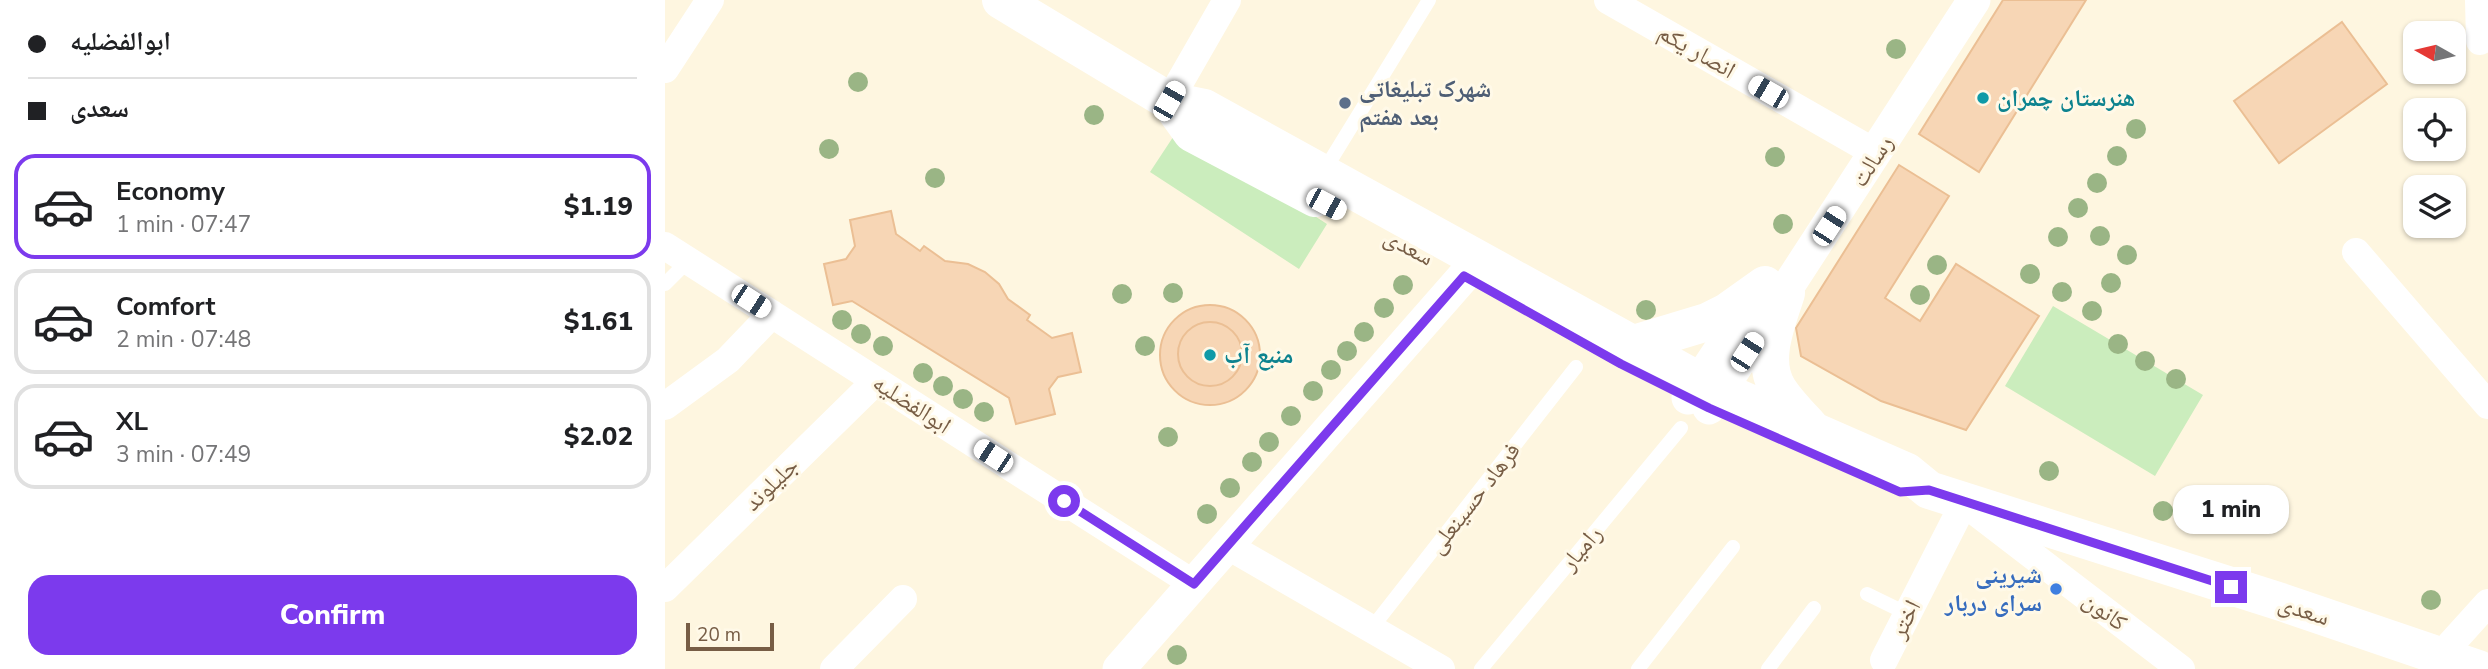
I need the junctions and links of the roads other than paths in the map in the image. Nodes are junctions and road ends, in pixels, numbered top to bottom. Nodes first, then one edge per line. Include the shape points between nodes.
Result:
1 (711, 0) edge
2 (1001, 0) edge
3 (1227, 0) edge
4 (1429, 0) edge
5 (1608, 0) edge
6 (1952, 0) edge
7 (1974, 0) edge
8 (2479, 0) edge
9 (2480, 41) dead end
10 (665, 69) edge
11 (1169, 101) junction
12 (1860, 144) junction
13 (1324, 172) junction
14 (2355, 252) dead end
15 (677, 253) edge
16 (1464, 276) junction
17 (665, 284) edge
18 (1775, 289) junction
19 (772, 314) junction
20 (1634, 344) junction
21 (1576, 367) dead end
22 (876, 381) junction
23 (1700, 401) junction
24 (2488, 405) edge
25 (665, 406) edge
26 (1816, 434) junction
27 (1946, 496) junction
28 (1228, 546) junction
29 (1733, 547) dead end
30 (1194, 584) junction
31 (665, 588) edge
32 (1867, 594) dead end
33 (903, 599) dead end
34 (2488, 603) edge
35 (1814, 608) dead end
36 (1908, 614) junction
37 (1371, 629) junction
38 (2440, 656) junction
39 (1884, 660) dead end
40 (1433, 667) edge
41 (834, 669) edge
42 (1119, 669) edge
43 (1481, 669) edge
44 (1637, 669) edge
45 (1768, 669) edge
46 (2179, 669) edge
47 (2478, 669) edge

1 - 10 street
2 - 11 main road, سعدی
3 - 11 street
4 - 13 lane
5 - 12 street, انصار یکم
6 - 12 street, رسالت
7 - 18 street, رسالت
8 - 9 street
11 - 13 main road, سعدی via 1204,108
11 - 16 main road, سعدی via 1192,133
12 - 18 street, رسالت
13 - 20 main road, سعدی
14 - 24 street
15 - 17 lane
15 - 19 street, ابوالفضلیه
16 - 23 main road, سعدی via 1621,364
16 - 28 street
18 - 20 main road via 1706,322
18 - 23 street, رسالت
18 - 26 main road via 1770,368 1777,387
19 - 22 street, ابوالفضلیه
19 - 25 street via 728,360
20 - 23 main road, سعدی
21 - 37 lane, فرهاد حسینعلی
22 - 30 street, ابوالفضلیه
22 - 31 street, جلیلوند
23 - 26 main road, سعدی
23 - 27 main road, سعدی via 1900,492
23 - 43 lane, رامیار
26 - 27 main road, سعدی via 1907,472
27 - 36 street, اختر
27 - 38 main road, سعدی
27 - 46 street, کانون
28 - 30 street
28 - 37 street
29 - 44 lane
30 - 42 street
32 - 36 lane
33 - 41 street
34 - 38 street
35 - 45 lane
36 - 39 street, اختر
37 - 40 street
38 - 47 main road, سعدی

